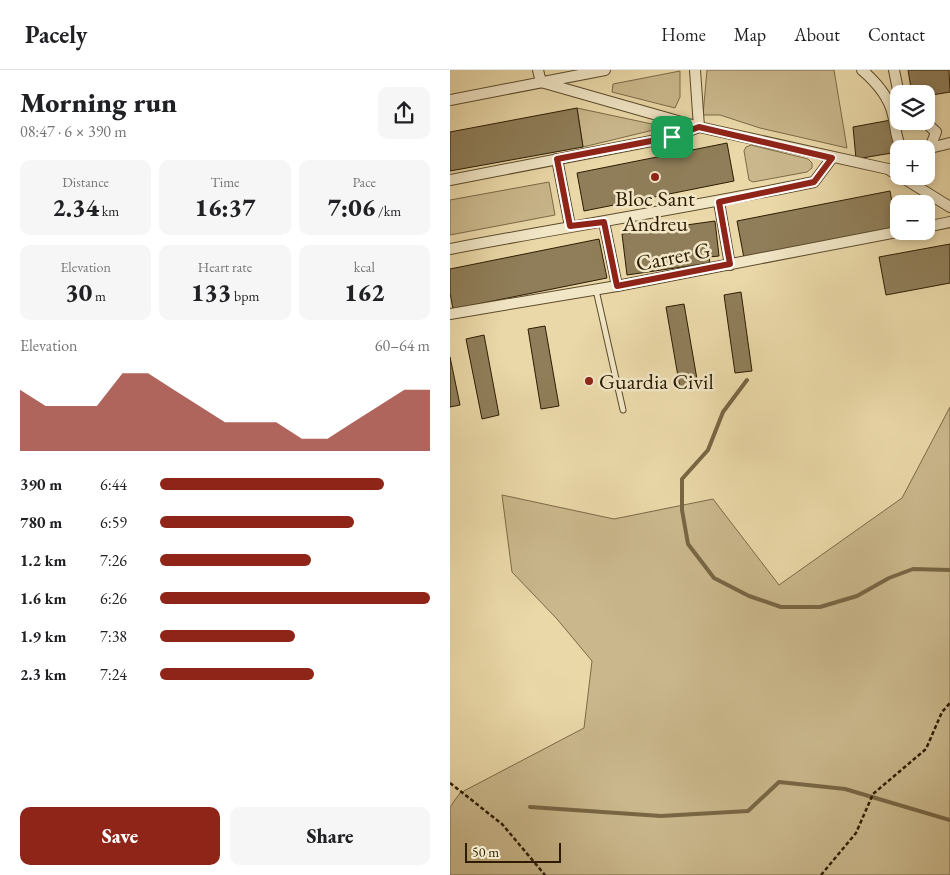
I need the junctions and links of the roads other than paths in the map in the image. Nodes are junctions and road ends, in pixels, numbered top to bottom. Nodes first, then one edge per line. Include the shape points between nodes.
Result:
1 (538, 70) edge
2 (605, 70) edge
3 (695, 70) edge
4 (862, 70) edge
5 (894, 70) edge
6 (541, 82) junction
7 (897, 85) edge
8 (450, 100) edge
9 (699, 127) junction
10 (898, 140) edge
11 (950, 143) edge
12 (935, 147) edge
13 (832, 158) junction
14 (557, 159) junction
15 (890, 170) edge
16 (450, 180) edge
17 (914, 185) edge
18 (719, 202) junction
19 (950, 206) edge
20 (604, 222) junction
21 (950, 222) edge
22 (935, 225) edge
23 (570, 226) junction
24 (890, 233) edge
25 (450, 249) edge
26 (730, 264) junction
27 (617, 286) junction
28 (596, 290) junction
29 (450, 314) edge
30 (623, 410) dead end

1 - 6 street
2 - 6 street
3 - 9 street
4 - 10 street via 880,86 893,113
5 - 7 street
6 - 8 street
6 - 9 street
9 - 13 street
9 - 14 street via 672,137
11 - 12 street
13 - 15 street
13 - 18 street via 814,182
14 - 16 street
14 - 23 street
17 - 19 street
18 - 20 street
18 - 26 street
20 - 23 street
20 - 27 street
21 - 22 street
23 - 25 street
24 - 26 street, Carrer G
26 - 27 street, Carrer G
27 - 28 street, Carrer G
28 - 29 street, Carrer G
28 - 30 lane

